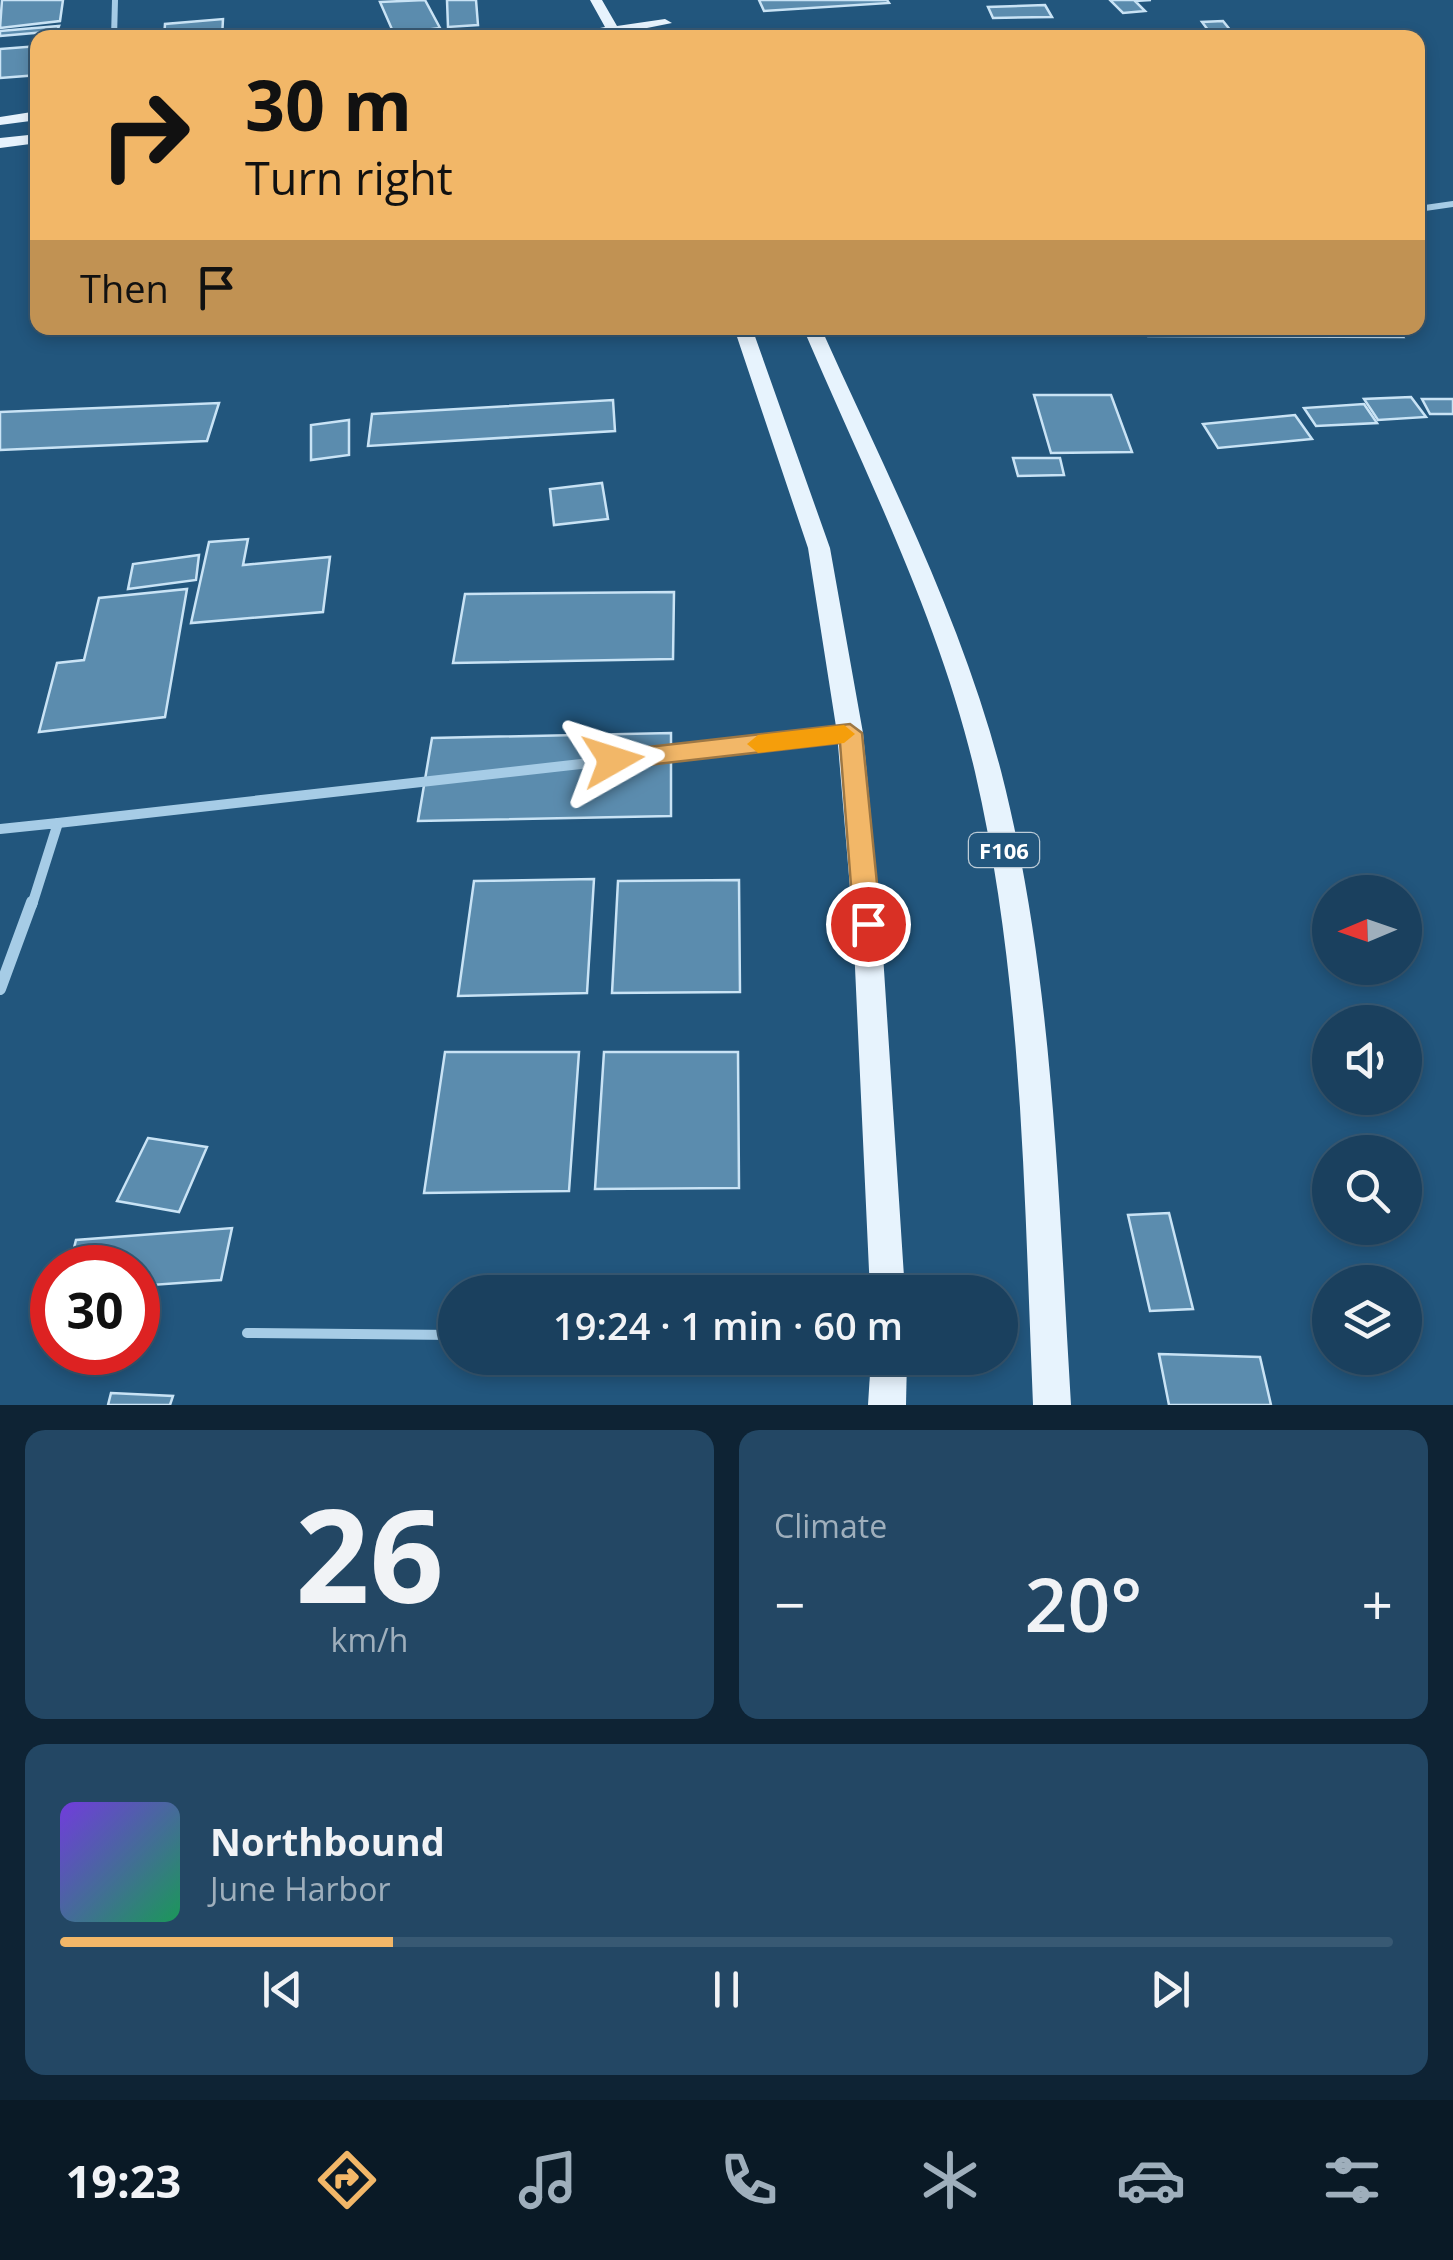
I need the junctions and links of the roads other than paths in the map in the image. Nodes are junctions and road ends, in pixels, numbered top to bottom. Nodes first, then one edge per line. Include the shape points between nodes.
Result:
1 (115, 0) edge
2 (596, 0) edge
3 (114, 30) edge
4 (614, 30) edge
5 (625, 30) edge
6 (668, 30) edge
7 (30, 116) edge
8 (0, 121) edge
9 (30, 139) edge
10 (0, 143) edge
11 (1453, 204) edge
12 (1425, 208) edge
13 (745, 335) edge
14 (815, 335) edge
15 (850, 733) junction
16 (58, 823) junction
17 (0, 829) edge
18 (0, 990) edge
19 (887, 1275) edge
20 (247, 1334) dead end
21 (438, 1335) edge
22 (888, 1375) edge
23 (887, 1405) edge
24 (1052, 1405) edge

1 - 3 street
2 - 4 main road
5 - 6 main road via 662,17
7 - 8 main road
9 - 10 main road
11 - 12 street
13 - 15 main road via 819,548
14 - 24 main road, F106 via 957,667 988,770 1031,1023
15 - 16 street
15 - 19 main road
16 - 17 street
16 - 18 street
20 - 21 lane
22 - 23 main road

